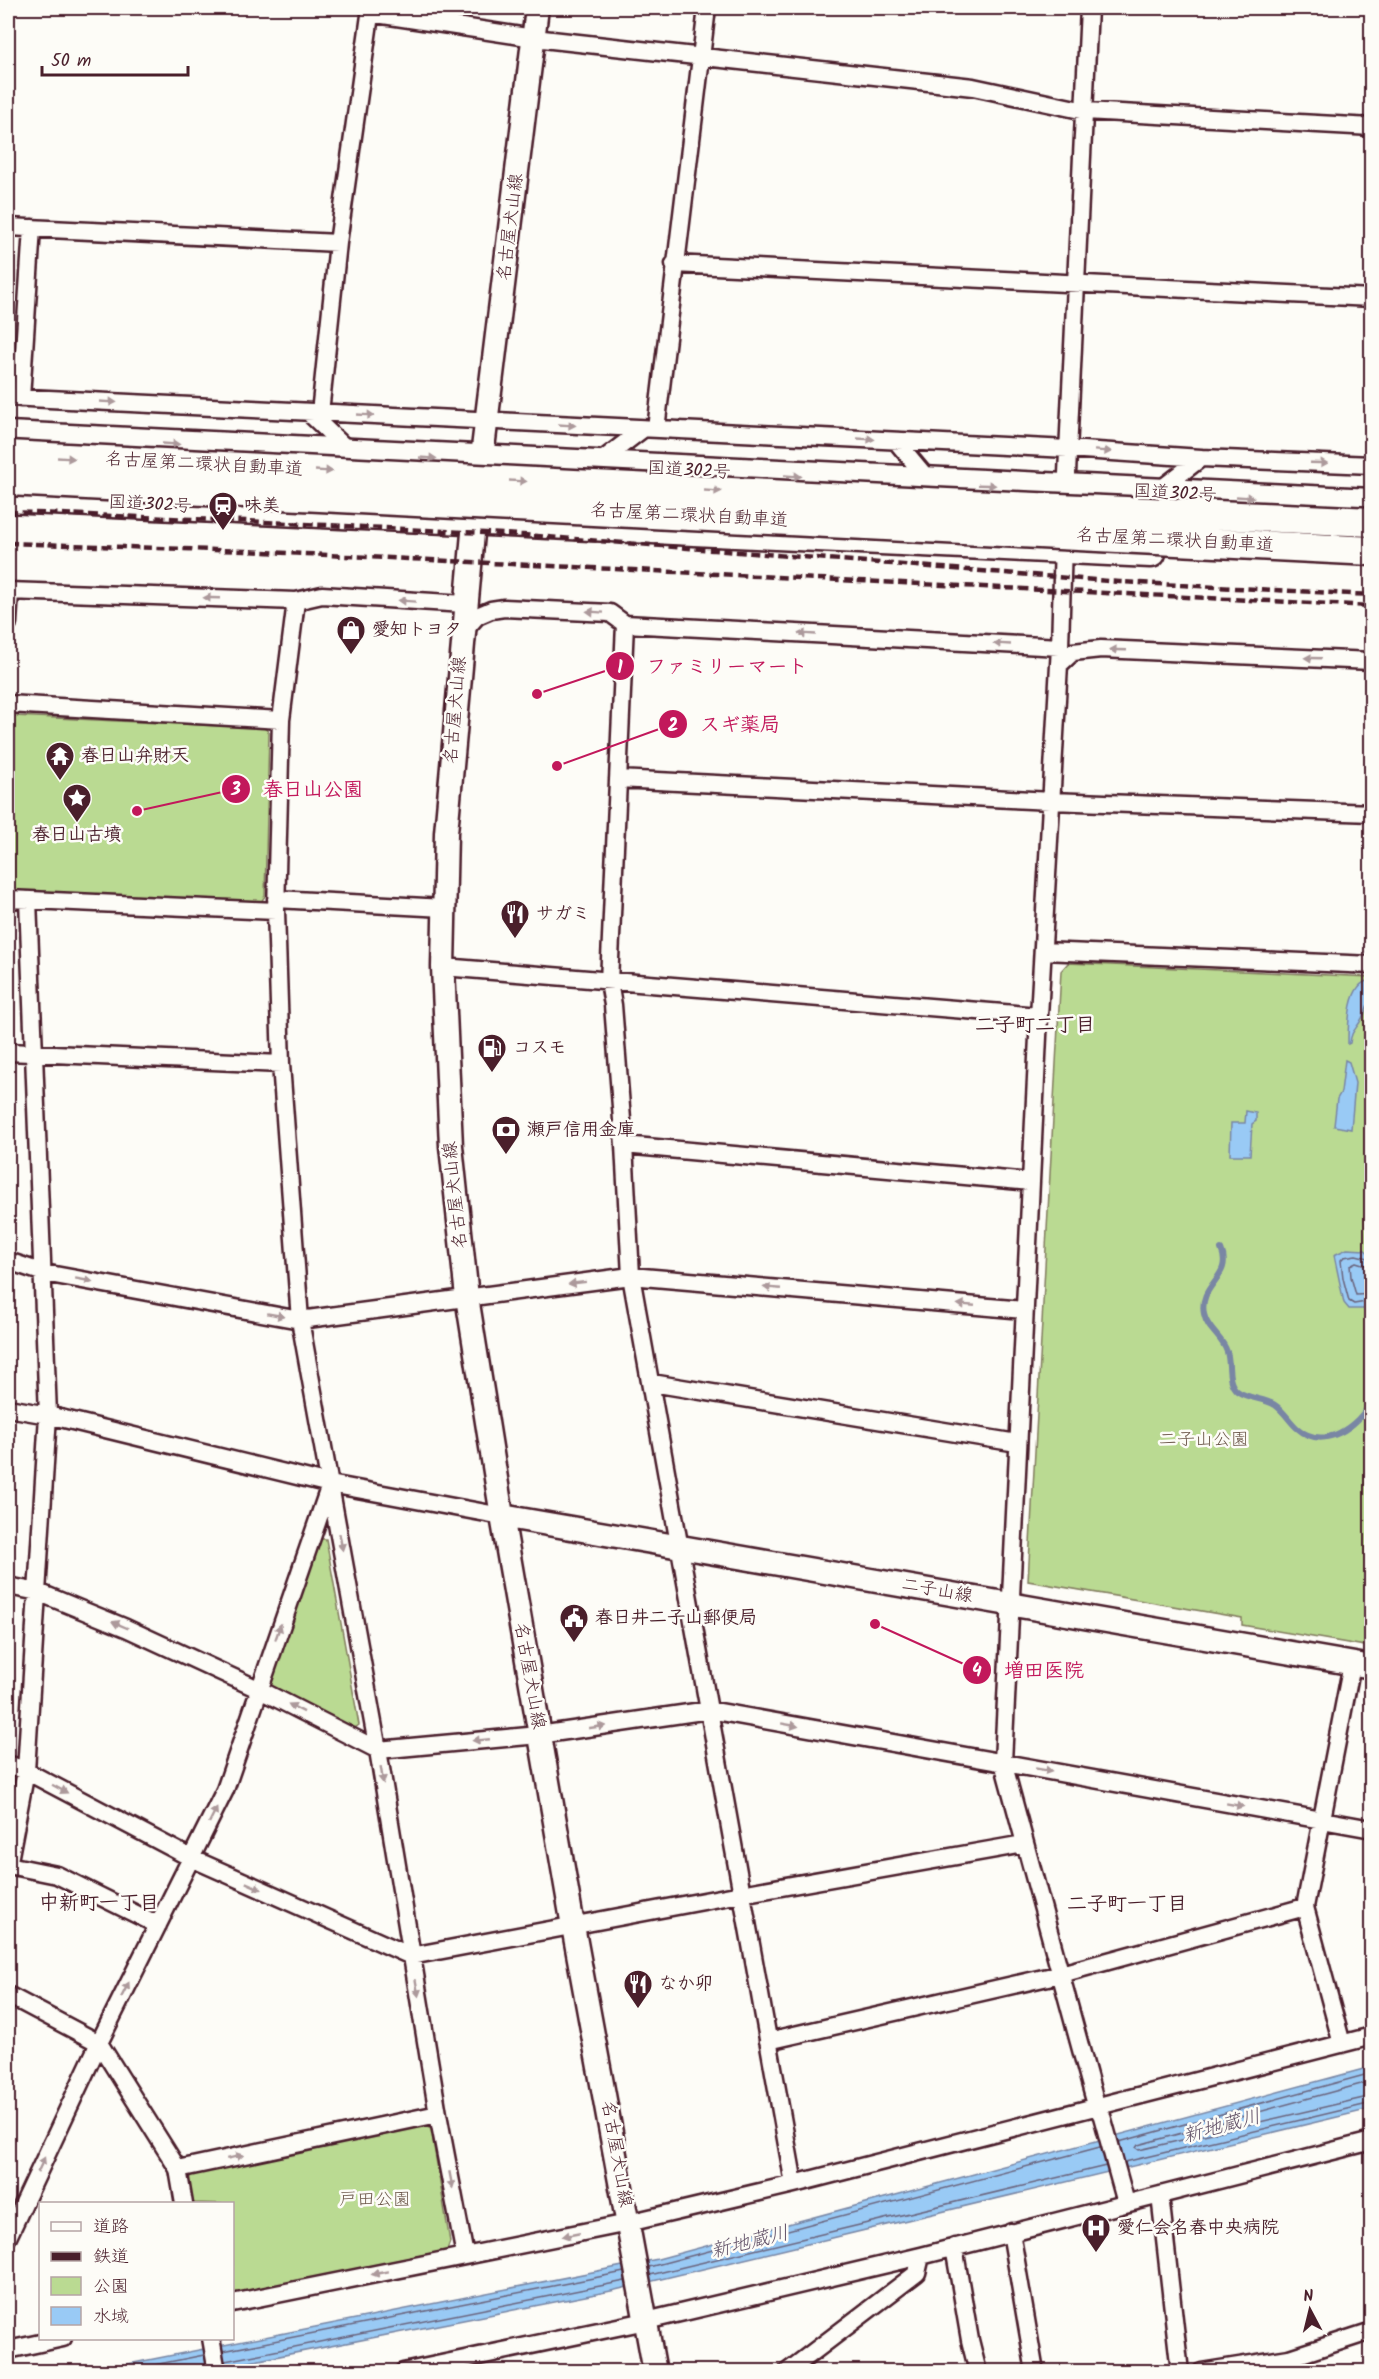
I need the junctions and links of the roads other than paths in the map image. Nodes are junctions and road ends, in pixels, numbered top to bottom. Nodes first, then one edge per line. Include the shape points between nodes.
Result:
1 (537, 8) edge
2 (707, 8) edge
3 (1089, 8) edge
4 (370, 10) edge
5 (534, 38) junction
6 (701, 58) junction
7 (1085, 111) junction
8 (1371, 127) edge
9 (8, 227) edge
10 (32, 228) junction
11 (338, 243) junction
12 (674, 264) junction
13 (1076, 285) junction
14 (1371, 298) edge
15 (14, 398) edge
16 (314, 413) junction
17 (487, 421) junction
18 (649, 429) junction
19 (8, 436) edge
20 (896, 441) junction
21 (1068, 449) junction
22 (351, 453) junction
23 (8, 455) edge
24 (1201, 458) junction
25 (483, 460) junction
26 (594, 466) junction
27 (1370, 466) edge
28 (8, 481) edge
29 (931, 483) junction
30 (1066, 489) junction
31 (1157, 493) junction
32 (8, 498) edge
33 (1371, 503) edge
34 (1371, 521) edge
35 (474, 522) junction
36 (1063, 550) junction
37 (1371, 552) edge
38 (1371, 564) edge
39 (9, 591) edge
40 (296, 601) junction
41 (465, 604) junction
42 (8, 624) edge
43 (625, 624) junction
44 (463, 632) junction
45 (1060, 647) junction
46 (1371, 661) edge
47 (1059, 665) junction
48 (8, 705) edge
49 (281, 720) junction
50 (618, 779) junction
51 (1052, 801) junction
52 (1371, 813) edge
53 (8, 899) edge
54 (28, 900) junction
55 (276, 905) junction
56 (444, 908) junction
57 (1044, 951) junction
58 (1371, 965) edge
59 (443, 967) junction
60 (609, 982) junction
61 (1039, 1016) junction
62 (8, 1052) edge
63 (33, 1052) junction
64 (281, 1064) junction
65 (624, 1145) junction
66 (1031, 1182) junction
67 (8, 1261) edge
68 (44, 1273) junction
69 (632, 1276) junction
70 (467, 1297) junction
71 (1024, 1310) junction
72 (300, 1320) junction
73 (652, 1383) junction
74 (8, 1408) edge
75 (48, 1415) junction
76 (1017, 1443) junction
77 (330, 1484) junction
78 (502, 1516) junction
79 (681, 1546) junction
80 (8, 1586) edge
81 (38, 1592) junction
82 (1010, 1604) junction
83 (1362, 1665) edge
84 (258, 1689) junction
85 (709, 1710) junction
86 (539, 1735) junction
87 (378, 1750) junction
88 (1003, 1762) junction
89 (8, 1764) edge
90 (26, 1771) junction
91 (1323, 1821) junction
92 (1371, 1828) edge
93 (1024, 1844) junction
94 (191, 1858) junction
95 (8, 1866) edge
96 (741, 1894) junction
97 (1305, 1907) junction
98 (158, 1925) junction
99 (573, 1926) junction
100 (411, 1956) junction
101 (1060, 1974) junction
102 (8, 1995) edge
103 (1371, 2036) edge
104 (768, 2041) junction
105 (99, 2043) junction
106 (1342, 2044) junction
107 (1099, 2111) junction
108 (438, 2114) junction
109 (1371, 2141) edge
110 (177, 2169) junction
111 (794, 2184) junction
112 (1161, 2195) junction
113 (1124, 2197) junction
114 (184, 2202) edge
115 (10, 2228) edge
116 (629, 2229) junction
117 (1011, 2232) junction
118 (954, 2247) junction
119 (465, 2256) junction
120 (921, 2256) junction
121 (234, 2303) edge
122 (646, 2318) junction
123 (1371, 2331) edge
124 (54, 2340) edge
125 (211, 2340) edge
126 (8, 2350) edge
127 (484, 2363) edge
128 (217, 2372) edge
129 (403, 2372) edge
130 (655, 2372) edge
131 (787, 2372) edge
132 (978, 2372) edge
133 (1035, 2372) edge
134 (1180, 2372) edge
135 (1201, 2372) edge

1 - 5 main road, 名古屋犬山線
2 - 6 street
3 - 7 street
4 - 5 street
4 - 11 street
5 - 6 street
5 - 17 main road, 名古屋犬山線
6 - 7 street via 973,87
6 - 12 street
7 - 8 street
7 - 13 street
9 - 10 street
10 - 11 street
10 - 15 street
11 - 16 street
12 - 13 street
12 - 18 street
13 - 14 street
13 - 21 street
15 -> 16 street
16 -> 17 street
16 - 22 street
17 -> 18 street
17 - 25 main road, 名古屋犬山線
18 -> 20 street
18 - 26 street
19 -> 22 highway, 国道302号
20 - 21 street
20 - 29 street
21 -> 24 street
21 - 30 street
22 -> 25 highway, 国道302号
23 -> 34 highway, 名古屋第二環状自動車道, bridge via 947,504
24 -> 27 street
24 - 31 street
25 - 26 highway, 国道302号
25 - 35 main road, 名古屋犬山線
26 -> 29 highway, 国道302号
28 - 37 highway, 名古屋第二環状自動車道, bridge
29 -> 30 highway, 国道302号
30 - 31 highway, 国道302号
30 - 36 street
31 -> 33 highway, 国道302号
32 - 35 highway, 国道302号
35 - 36 highway, 国道302号
35 - 41 main road, 名古屋犬山線
36 - 38 highway, 国道302号
36 - 45 street
40 -> 39 street
39 - 42 street
41 -> 40 street via 322,595
40 - 49 street
41 - 44 main road, 名古屋犬山線
43 -> 44 street via 610,613 504,608 477,616
45 -> 43 street
43 - 50 street
44 - 56 main road, 名古屋犬山線 via 446,832
45 - 47 street
46 -> 47 street via 1101,649 1073,652
47 - 51 street
48 - 49 street
49 - 55 street
50 - 51 street
50 - 60 street
51 - 52 street
51 - 57 street
53 - 54 street
54 - 55 street
54 - 63 street
55 - 56 street
55 - 64 street
56 - 59 main road, 名古屋犬山線
57 - 58 street
57 - 61 street
59 - 60 street
59 - 70 main road, 名古屋犬山線 via 451,1146
60 - 61 street
60 - 65 street
61 - 66 street
62 - 63 street
63 - 64 street
63 - 68 street
64 - 72 street
65 - 66 street
65 - 69 street
66 - 71 street
67 - 68 street
68 -> 72 street
68 - 75 street
69 -> 70 street
71 -> 69 street
69 - 73 street
70 - 72 street
70 - 78 main road, 名古屋犬山線
71 - 76 street
72 - 77 street
73 - 76 street
73 - 79 street
74 - 75 street
75 - 77 street
75 - 81 street
76 - 82 street
77 - 78 street
84 -> 77 street
77 -> 87 street
78 - 79 main road, 二子山線
78 - 86 main road, 名古屋犬山線
79 - 82 main road, 二子山線
79 - 85 street
80 - 81 street
84 -> 81 street
81 - 90 street
82 - 83 main road, 二子山線
82 - 88 street
83 - 91 street
87 -> 84 street
94 -> 84 street via 225,1790
86 -> 85 street
85 -> 88 street
85 - 96 street
86 -> 87 street
86 - 99 main road, 名古屋犬山線
87 -> 100 street
88 -> 91 street
88 - 93 street
89 - 90 street
90 -> 94 street
90 - 95 street
91 - 92 street
91 - 97 street
93 - 96 street
93 - 101 street
94 - 98 street
94 -> 100 street
95 - 98 street via 57,1875
96 - 99 street
96 - 104 street
97 - 101 street
97 - 106 street
105 -> 98 street
99 - 100 street
99 - 116 main road, 名古屋犬山線
100 -> 108 street
101 - 104 street
101 - 107 street
102 - 105 street
103 - 106 street
104 - 111 street
105 - 110 street
115 -> 105 street
106 - 107 street
107 - 111 street
107 - 113 street
110 -> 108 street
108 -> 119 street
109 - 112 street
110 - 114 street
111 - 116 street
112 - 113 street
112 - 134 street
113 - 117 street
116 -> 119 street
116 - 122 main road, 名古屋犬山線
117 - 118 street
117 - 133 street
118 - 120 street
118 - 132 street
119 -> 121 street
120 - 122 street
120 - 131 street via 918,2273
122 - 127 street
122 - 130 main road, 名古屋犬山線
123 - 135 street via 1289,2358
124 - 126 street
125 - 128 street
127 - 129 street

